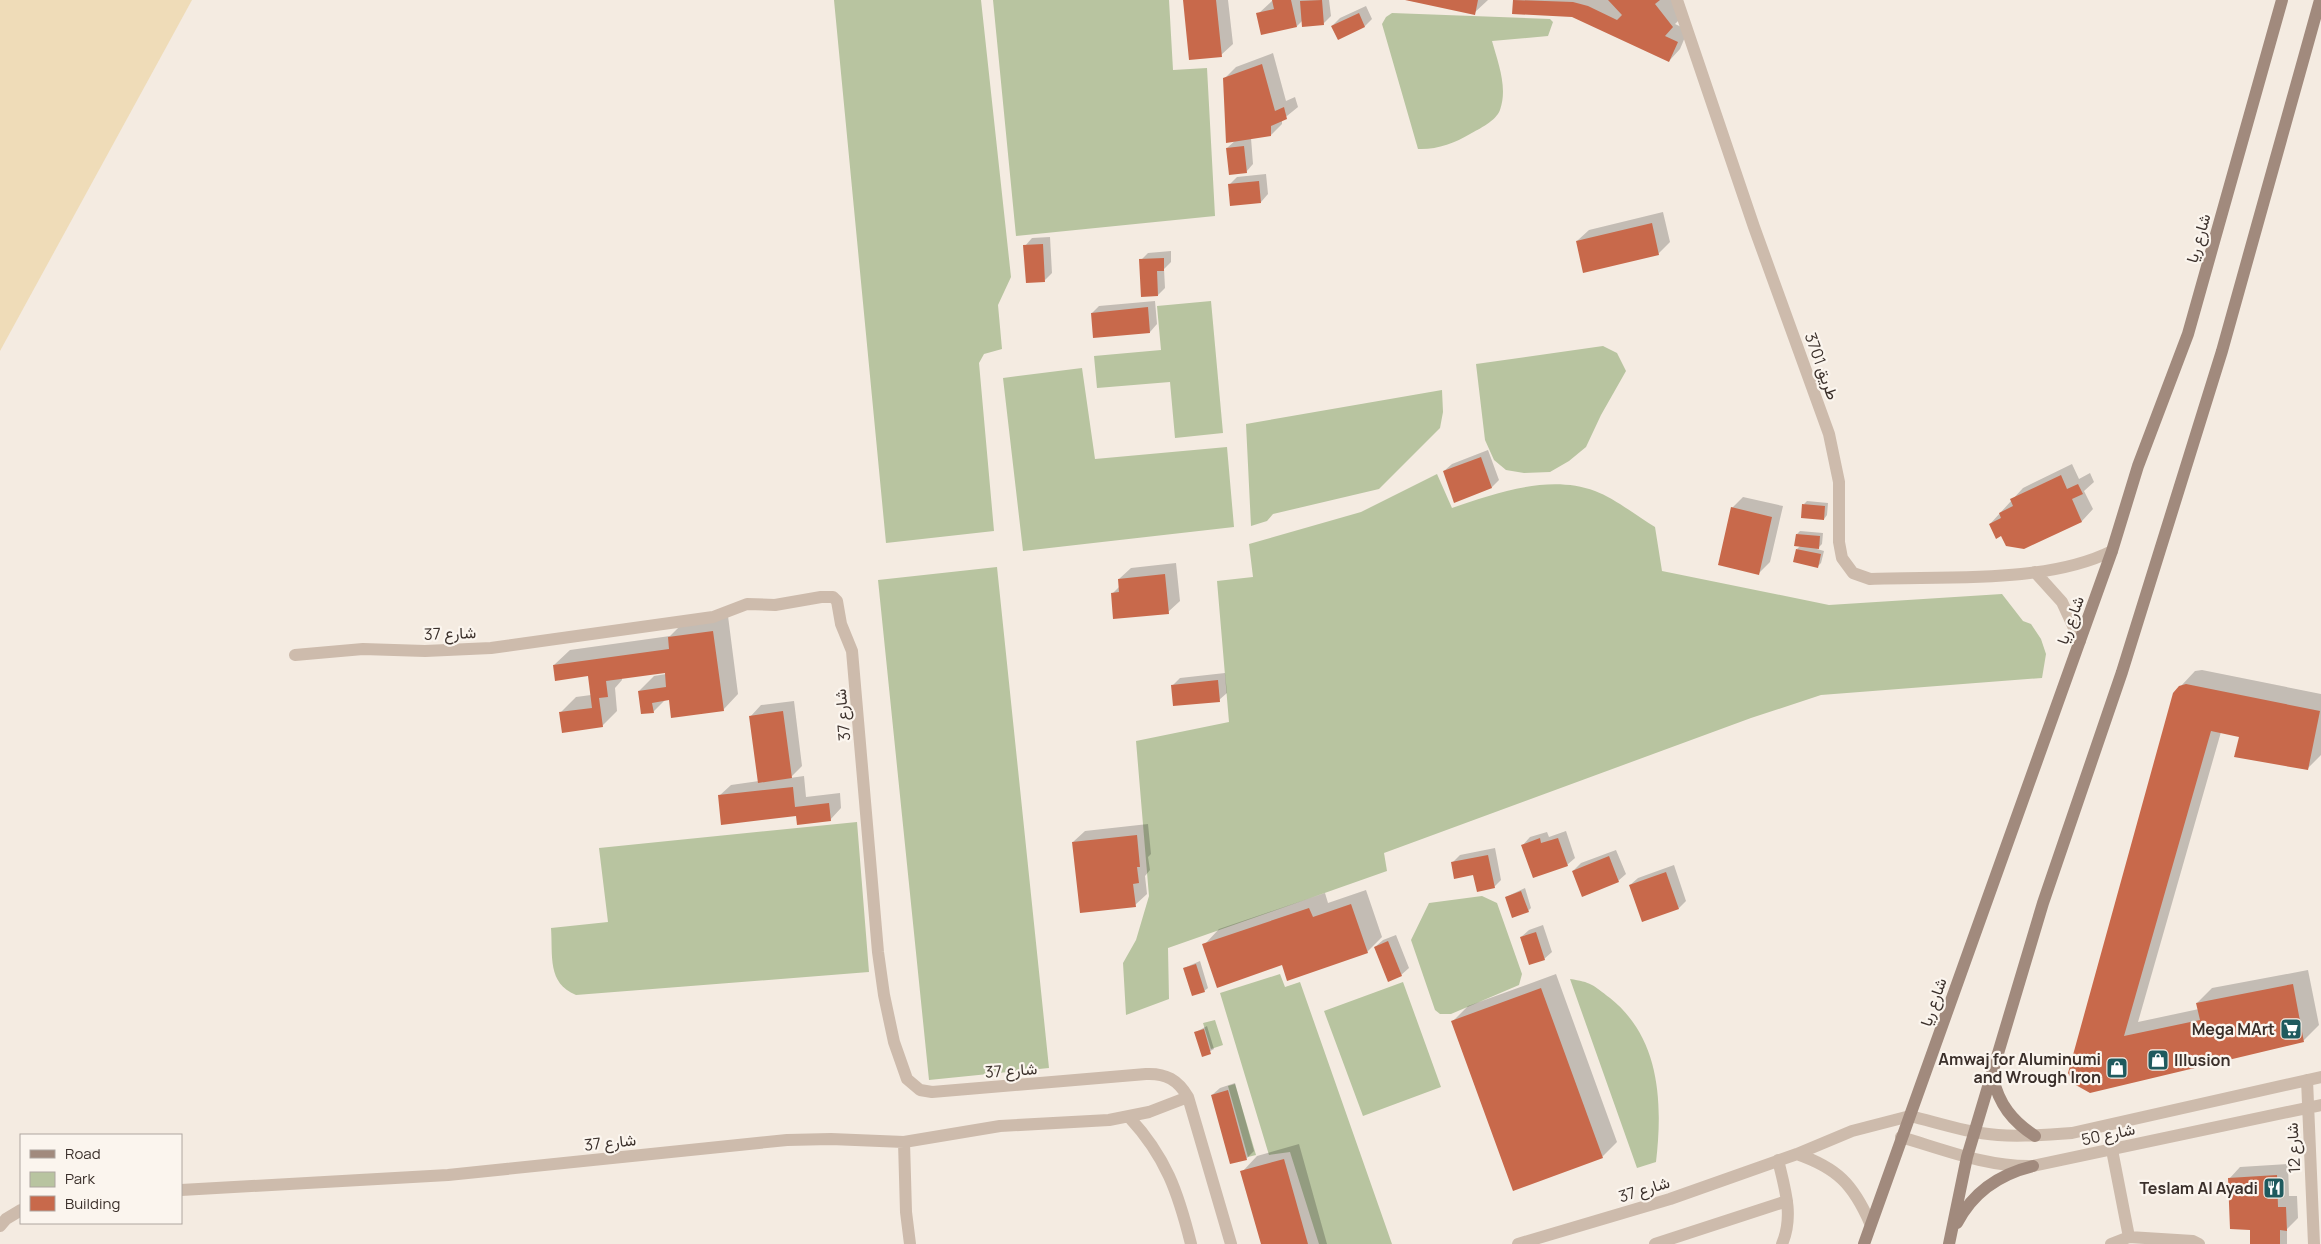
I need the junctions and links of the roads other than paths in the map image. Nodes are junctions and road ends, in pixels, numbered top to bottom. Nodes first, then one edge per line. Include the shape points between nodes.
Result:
1 (2282, 0) edge
2 (2320, 0) edge
3 (1679, 1) edge
4 (2112, 551) junction
5 (2035, 572) junction
6 (2080, 642) junction
7 (296, 655) dead end
8 (1993, 1077) junction
9 (2321, 1077) edge
10 (2306, 1080) junction
11 (1188, 1097) junction
12 (2321, 1105) edge
13 (2307, 1108) junction
14 (1910, 1116) junction
15 (1129, 1117) junction
16 (1975, 1132) junction
17 (2035, 1136) junction
18 (1901, 1137) junction
19 (904, 1142) junction
20 (2112, 1150) junction
21 (1797, 1154) junction
22 (1967, 1157) junction
23 (1778, 1160) junction
24 (2033, 1166) junction
25 (182, 1190) edge
26 (1787, 1201) junction
27 (20, 1211) edge
28 (1870, 1223) junction
29 (0, 1226) edge
30 (2129, 1237) junction
31 (910, 1244) edge
32 (1192, 1244) edge
33 (1230, 1244) edge
34 (1518, 1244) edge
35 (1655, 1244) edge
36 (1782, 1244) edge
37 (1864, 1244) edge
38 (1950, 1244) edge
39 (2111, 1244) edge
40 (2199, 1244) edge
41 (2314, 1244) edge

1 - 4 main road, شارع ريا via 2188,334 2138,466
2 - 8 main road via 2219,360 2122,672 2043,903
3 - 5 street, طريق 3701 via 1754,227 1829,434 1838,482 1840,549 1847,566 1853,573 1870,579
4 - 5 street, طريق 3701 via 2081,565
4 - 6 main road, شارع ريا
5 - 6 street via 2062,602
6 - 14 main road, شارع ريا
7 - 11 street, شارع 37 via 363,650 491,648 713,617 746,604 774,605 833,597 852,651 884,995 894,1042 910,1084 932,1092 1156,1074 1175,1081
8 - 16 main road
8 - 17 main road via 2002,1105 2012,1118
9 - 10 street, شارع 50
10 - 13 street, شارع 12
10 - 17 street, شارع 50 via 2072,1133
11 - 15 street, شارع 37
11 - 33 street, شارع 37
12 - 13 street, شارع 50
13 - 20 street, شارع 50
13 - 41 street, شارع 12
14 - 16 street, شارع 50
14 - 18 main road, شارع ريا
14 - 21 street, شارع 37 via 1852,1131
15 - 19 street, شارع 37 via 1000,1126
15 - 32 street via 1159,1154 1170,1176 1180,1198
16 - 17 street, شارع 50
16 - 22 main road
18 - 22 street, شارع 50
18 - 28 main road, شارع ريا
19 - 25 street, شارع 37 via 787,1140 448,1175
19 - 31 street
20 - 24 street, شارع 50
20 - 30 street
21 - 23 street, شارع 37
21 - 28 street via 1822,1162 1843,1178 1860,1198
22 - 24 street, شارع 50 via 2000,1165
22 - 38 main road
23 - 26 street
23 - 34 street, شارع 37 via 1670,1199
24 - 38 main road via 2000,1178 1985,1188 1962,1214
26 - 35 street
26 - 36 street via 1787,1230
27 - 29 street
28 - 37 main road, شارع ريا
30 - 39 street
30 - 40 street

